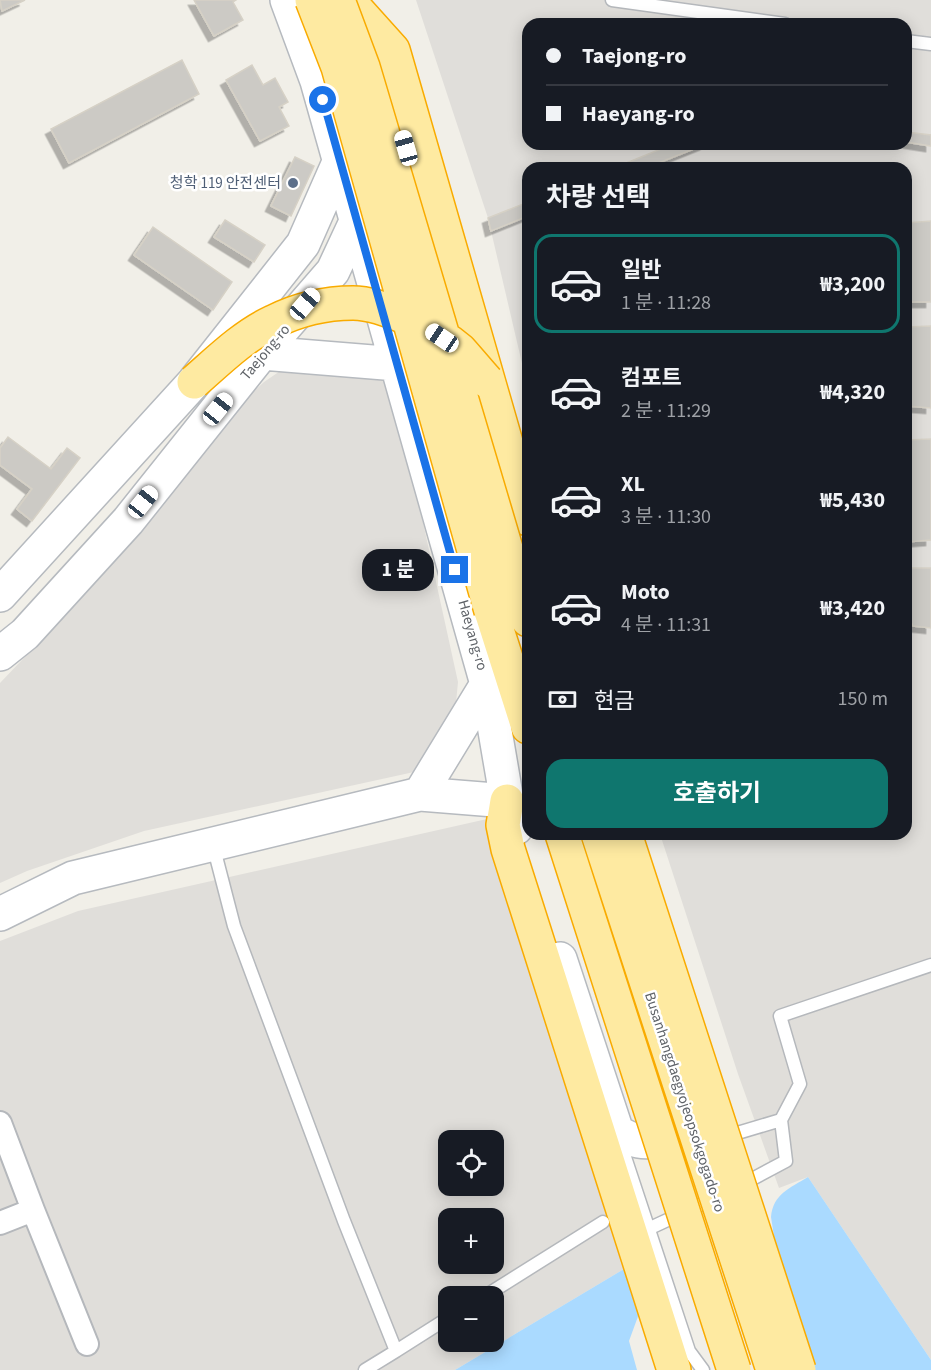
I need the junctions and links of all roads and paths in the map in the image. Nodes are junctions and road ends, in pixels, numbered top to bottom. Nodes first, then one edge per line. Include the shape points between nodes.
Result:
1 (287, 0) edge
2 (312, 0) edge
3 (338, 0) edge
4 (347, 0) edge
5 (612, 0) edge
6 (742, 18) edge
7 (912, 42) edge
8 (931, 44) edge
9 (400, 126) junction
10 (340, 160) junction
11 (357, 220) junction
12 (262, 353) junction
13 (397, 364) junction
14 (487, 381) junction
15 (194, 382) junction
16 (522, 499) edge
17 (522, 516) edge
18 (522, 545) edge
19 (0, 595) edge
20 (522, 600) edge
21 (0, 654) edge
22 (487, 684) junction
23 (522, 708) edge
24 (522, 777) edge
25 (420, 794) junction
26 (507, 801) junction
27 (564, 840) edge
28 (600, 840) edge
29 (619, 840) edge
30 (627, 840) edge
31 (213, 844) junction
32 (0, 914) edge
33 (931, 965) edge
34 (693, 1108) junction
35 (781, 1120) junction
36 (0, 1123) edge
37 (617, 1132) junction
38 (705, 1143) junction
39 (721, 1195) junction
40 (33, 1210) junction
41 (603, 1222) dead end
42 (0, 1223) edge
43 (648, 1229) junction
44 (500, 1286) edge
45 (438, 1324) edge
46 (87, 1344) dead end
47 (396, 1351) junction
48 (365, 1370) edge
49 (675, 1370) edge
50 (703, 1370) edge
51 (734, 1370) edge
52 (773, 1370) edge
53 (800, 1370) edge

1 - 10 main road via 317,81
2 - 23 highway, bridge via 338,67
3 - 20 highway, bridge via 363,67
4 - 9 main road
4 - 14 highway via 393,50
4 - 17 main road via 388,61
5 - 6 lane
7 - 8 lane
9 - 11 main road, Taejong-ro
9 - 18 main road
10 - 11 main road, Haeyang-ro
10 - 15 main road via 303,244
11 - 12 main road, Taejong-ro via 333,271
11 - 13 main road, Haeyang-ro
12 - 13 main road
12 - 21 main road, Taejong-ro via 128,521 25,634
13 - 22 main road, Haeyang-ro
14 - 15 highway, bridge via 458,349 426,328 391,311 354,303 312,307 273,322 239,343
14 - 16 highway
15 - 19 main road
22 - 25 main road
22 - 26 main road, Haeyang-ro
24 - 26 main road
25 - 26 main road
25 - 31 main road
26 - 37 main road, Haeyang-ro
26 - 49 highway via 503,825 508,849
27 - 51 highway, bridge
28 - 52 highway, Busanhangdaegyojeopsokgogado-ro, bridge
29 - 34 main road via 694,1089
30 - 53 highway, bridge
31 - 32 main road via 73,878
31 - 47 lane via 234,926
33 - 35 lane via 780,1016 800,1084
34 - 37 main road via 677,1133 652,1143 640,1143
34 - 38 lane
35 - 38 lane
35 - 39 lane via 786,1161
36 - 40 street
37 - 43 lane
38 - 39 lane
39 - 43 lane
40 - 42 street
40 - 46 street
41 - 44 lane
43 - 50 lane via 689,1351
45 - 47 lane
47 - 48 lane

